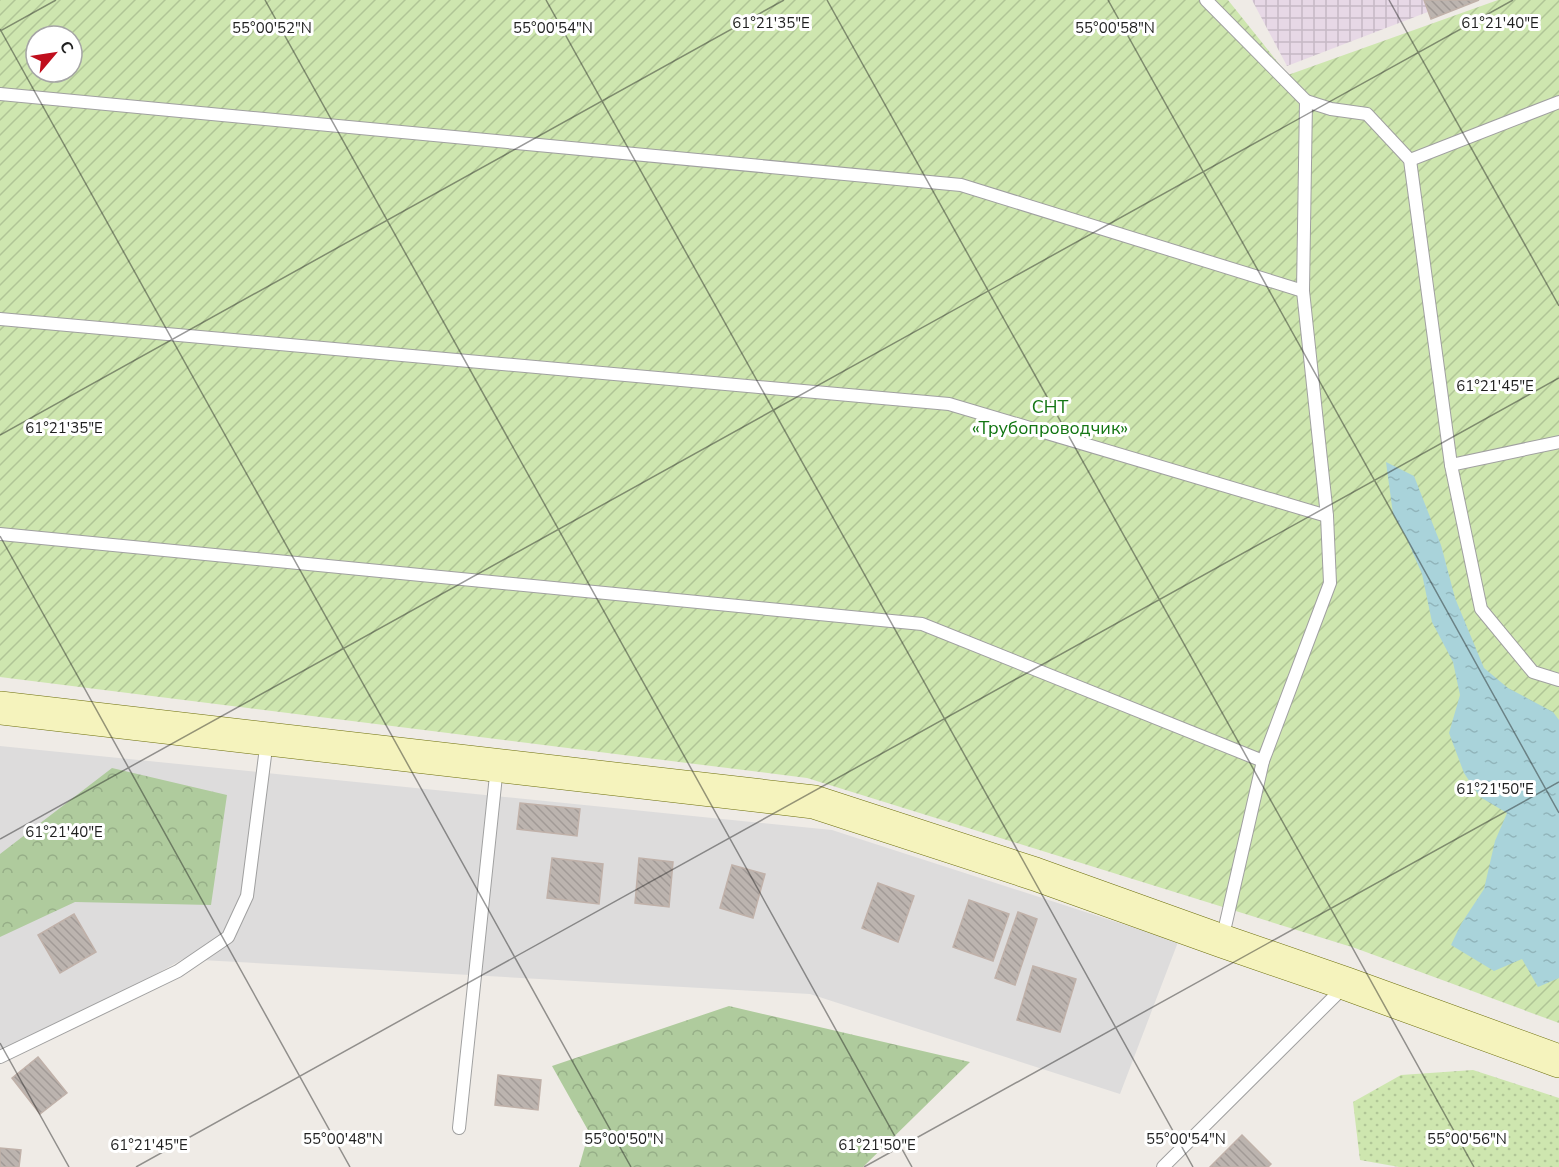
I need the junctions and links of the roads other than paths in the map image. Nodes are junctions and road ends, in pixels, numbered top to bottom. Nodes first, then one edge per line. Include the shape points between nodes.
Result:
1 (1203, 0) edge
2 (0, 94) edge
3 (1306, 101) junction
4 (1559, 102) edge
5 (1410, 160) junction
6 (1303, 291) junction
7 (0, 319) edge
8 (1559, 442) edge
9 (1451, 465) junction
10 (1328, 516) junction
11 (0, 534) edge
12 (1559, 680) edge
13 (0, 708) edge
14 (268, 739) junction
15 (1263, 761) junction
16 (497, 765) junction
17 (1222, 941) junction
18 (1347, 984) junction
19 (0, 1057) edge
20 (1559, 1061) edge
21 (459, 1128) dead end
22 (1163, 1167) edge

1 - 3 lane
2 - 6 lane via 961,185
3 - 5 lane via 1367,114
3 - 6 lane
4 - 5 lane
5 - 9 lane
6 - 10 lane
7 - 10 lane via 949,404
8 - 9 lane
9 - 12 lane via 1481,609 1533,672
10 - 15 lane via 1330,583
11 - 15 lane via 922,624
13 - 14 street
14 - 16 street
14 - 19 lane via 247,896 228,937 178,971
15 - 17 lane
16 - 17 street via 814,802 1035,874
16 - 21 lane
17 - 18 street
18 - 20 street
18 - 22 lane

